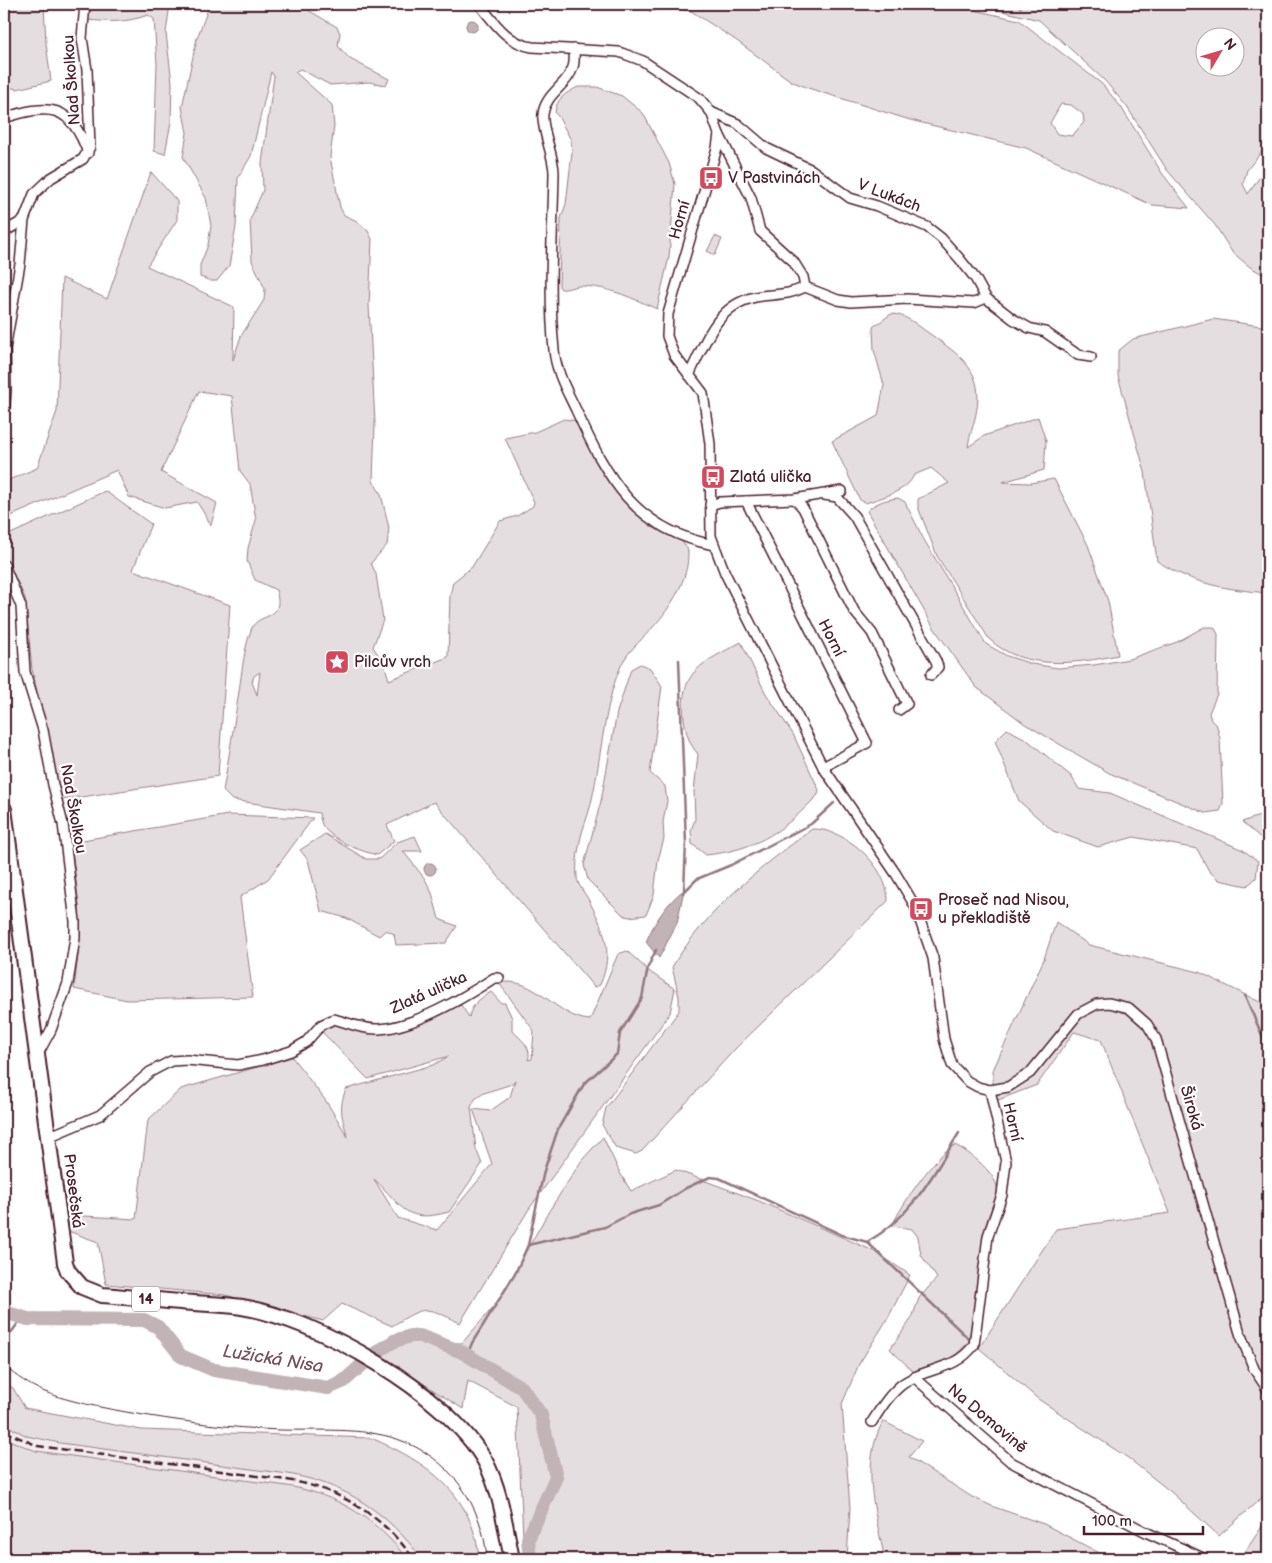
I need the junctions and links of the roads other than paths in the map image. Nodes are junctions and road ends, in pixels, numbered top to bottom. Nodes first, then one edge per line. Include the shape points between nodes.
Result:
1 (85, 4) edge
2 (479, 4) edge
3 (574, 48) junction
4 (711, 112) junction
5 (4, 118) edge
6 (719, 134) junction
7 (88, 153) junction
8 (24, 220) junction
9 (4, 232) edge
10 (805, 287) junction
11 (986, 298) junction
12 (1091, 357) dead end
13 (689, 375) junction
14 (4, 416) edge
15 (842, 491) dead end
16 (824, 495) junction
17 (795, 499) junction
18 (746, 501) junction
19 (710, 505) junction
20 (714, 545) junction
21 (4, 565) edge
22 (931, 675) dead end
23 (898, 710) dead end
24 (823, 767) junction
25 (4, 809) edge
26 (499, 978) dead end
27 (36, 1056) junction
28 (990, 1090) junction
29 (48, 1137) junction
30 (914, 1377) junction
31 (1268, 1390) edge
32 (872, 1422) dead end
33 (512, 1559) edge
34 (1205, 1559) edge

1 - 7 street, Nad Školkou via 82,38 91,138
2 - 3 street via 501,31 517,44
3 - 4 street via 630,54 699,98
3 - 20 street via 573,68 545,104 542,116 554,170 552,292 554,351 558,370 606,472 631,503 660,525 696,542
4 - 6 street
4 - 11 street, V Lukách via 738,124 766,148 812,170 850,198 927,227 941,238 975,278
5 - 7 street, Nad Školkou via 35,108 61,112 76,127
6 - 10 street via 751,198 760,231 793,261
6 - 13 street, Horní via 668,314 667,336 674,355
7 - 8 street via 73,167 43,184 34,194
8 - 9 street
8 - 14 street via 5,350
10 - 11 street via 851,302 974,303
10 - 13 street via 793,294 742,300 725,311 715,323
11 - 12 street, V Lukách via 1029,328 1045,332 1078,355
13 - 19 street, Horní via 703,393 710,444
15 - 16 street
16 - 17 street
16 - 22 street via 837,497 854,516 940,669
17 - 18 street
17 - 23 street, Horní via 803,508 854,611 872,633 907,704
18 - 19 street
18 - 24 street, Horní via 867,742
19 - 20 street, Horní
20 - 24 street, Horní
21 - 27 street, Nad Školkou via 21,606 25,672 43,730 64,824 75,921 68,983 51,1030
24 - 28 street, Horní via 915,906 933,958 944,1039 952,1065 967,1081
25 - 27 main road, Prosečská / 14
26 - 29 street, Zlatá ulička via 454,1003 395,1026 379,1029 328,1020 298,1046 280,1056 238,1065 171,1061 150,1072 100,1115
27 - 29 main road, Prosečská / 14
28 - 30 street, Horní via 1006,1162 1002,1195 988,1236 974,1345 951,1365
28 - 31 street, Široká via 1008,1087 1030,1073 1072,1020 1097,1004 1129,1008 1147,1024 1156,1039 1240,1333 1254,1370
29 - 33 main road, Prosečská / 14 via 65,1264 82,1287 102,1295 243,1307 316,1330 378,1364 443,1411 485,1462 496,1488
30 - 32 street, Horní via 896,1390
30 - 34 street, Na Domovině via 1011,1462

